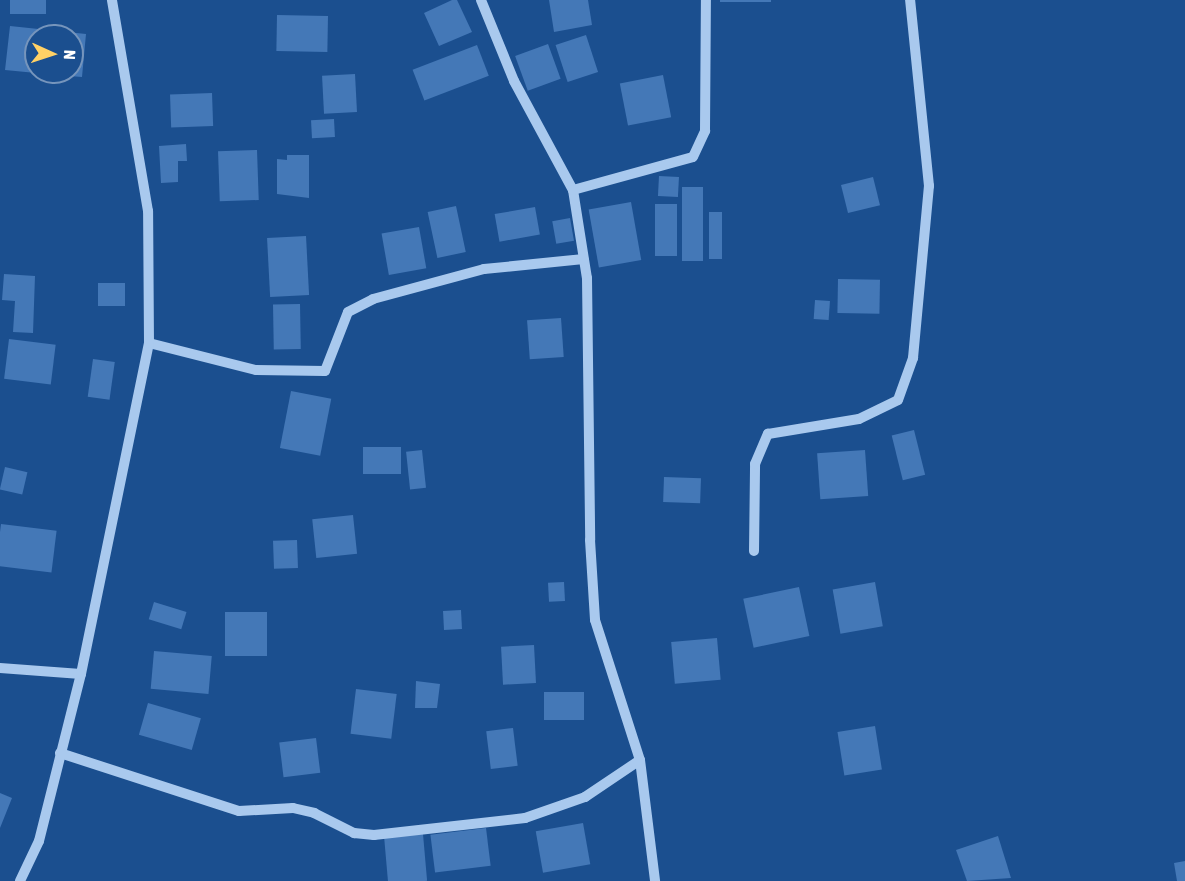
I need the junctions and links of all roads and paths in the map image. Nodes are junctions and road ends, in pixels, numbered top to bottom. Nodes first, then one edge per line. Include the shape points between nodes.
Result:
1 (112, 0) edge
2 (481, 0) edge
3 (706, 0) edge
4 (910, 0) edge
5 (573, 190) junction
6 (584, 259) junction
7 (149, 343) junction
8 (754, 551) dead end
9 (0, 668) edge
10 (81, 674) junction
11 (60, 753) junction
12 (640, 760) junction
13 (20, 881) edge
14 (655, 881) edge

1 - 7 street via 148,211
2 - 5 street via 514,81
3 - 5 street via 705,131 693,157
4 - 8 street via 928,186 913,358 898,400 859,419 768,434 755,464
5 - 6 street
6 - 7 street via 484,269 373,299 348,312 325,371 256,370
6 - 12 street via 595,620
7 - 10 street
9 - 10 street
10 - 11 street
11 - 12 street via 239,811 293,808 314,813 354,833 374,835 525,818 585,797
11 - 13 street via 39,841
12 - 14 street

